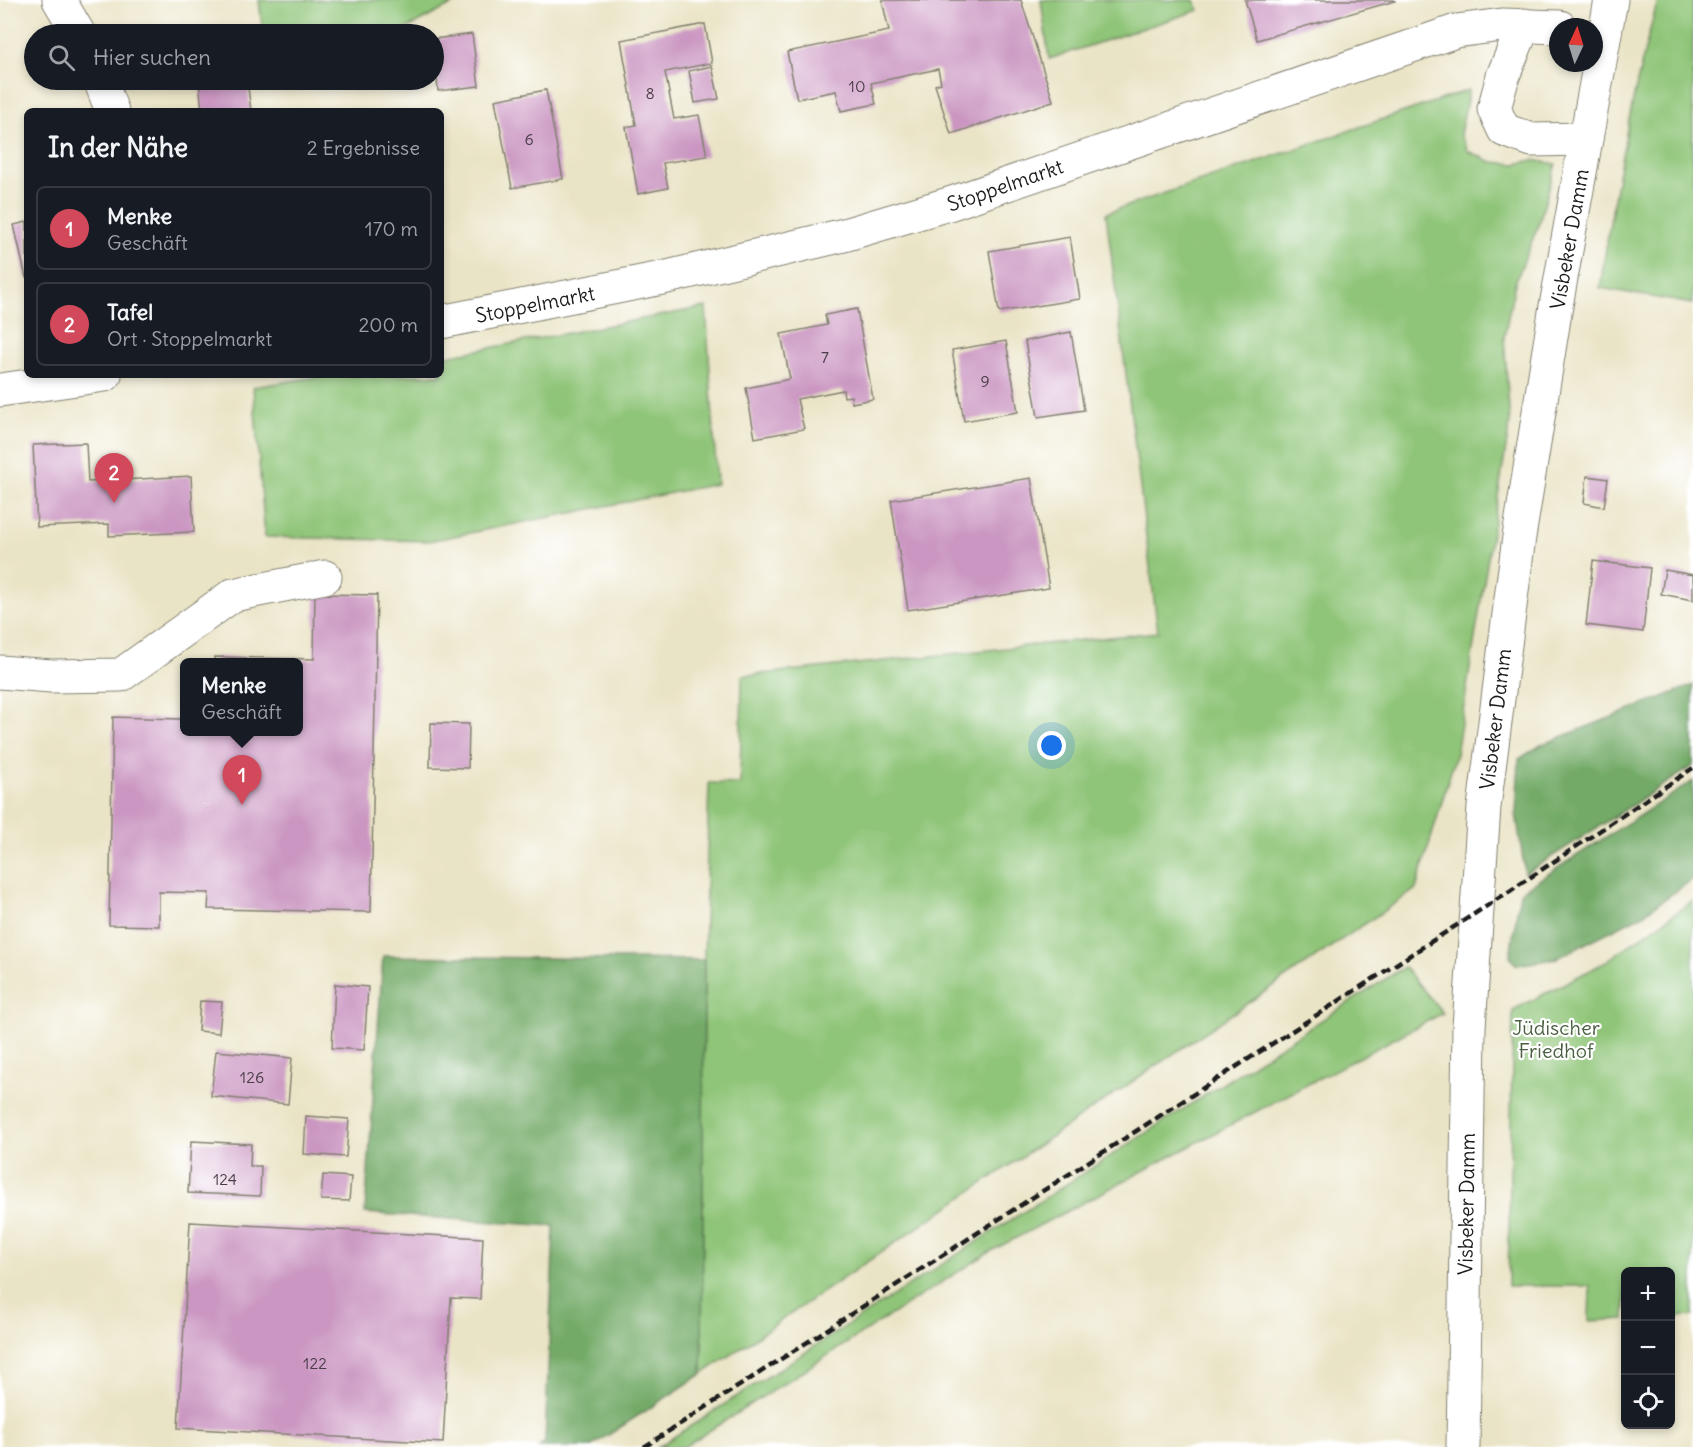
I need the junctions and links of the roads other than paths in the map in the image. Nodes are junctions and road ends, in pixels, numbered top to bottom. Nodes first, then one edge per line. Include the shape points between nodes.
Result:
1 (59, 0) edge
2 (1611, 0) edge
3 (1603, 23) edge
4 (73, 24) edge
5 (1524, 25) junction
6 (1549, 26) edge
7 (1594, 72) edge
8 (104, 90) edge
9 (111, 108) edge
10 (1586, 139) junction
11 (444, 321) edge
12 (84, 378) edge
13 (0, 390) edge
14 (326, 577) dead end
15 (0, 672) edge
16 (1463, 1447) edge

1 - 4 street
2 - 3 street, Visbeker Damm
5 - 6 street, Stoppelmarkt
5 - 10 street via 1494,109 1504,130 1532,140
5 - 11 street, Stoppelmarkt via 1456,31 952,203 844,236 667,277
7 - 10 street, Visbeker Damm
8 - 9 street
10 - 16 street, Visbeker Damm via 1519,537 1484,807 1469,1027
12 - 13 street
14 - 15 street via 233,596 121,675

